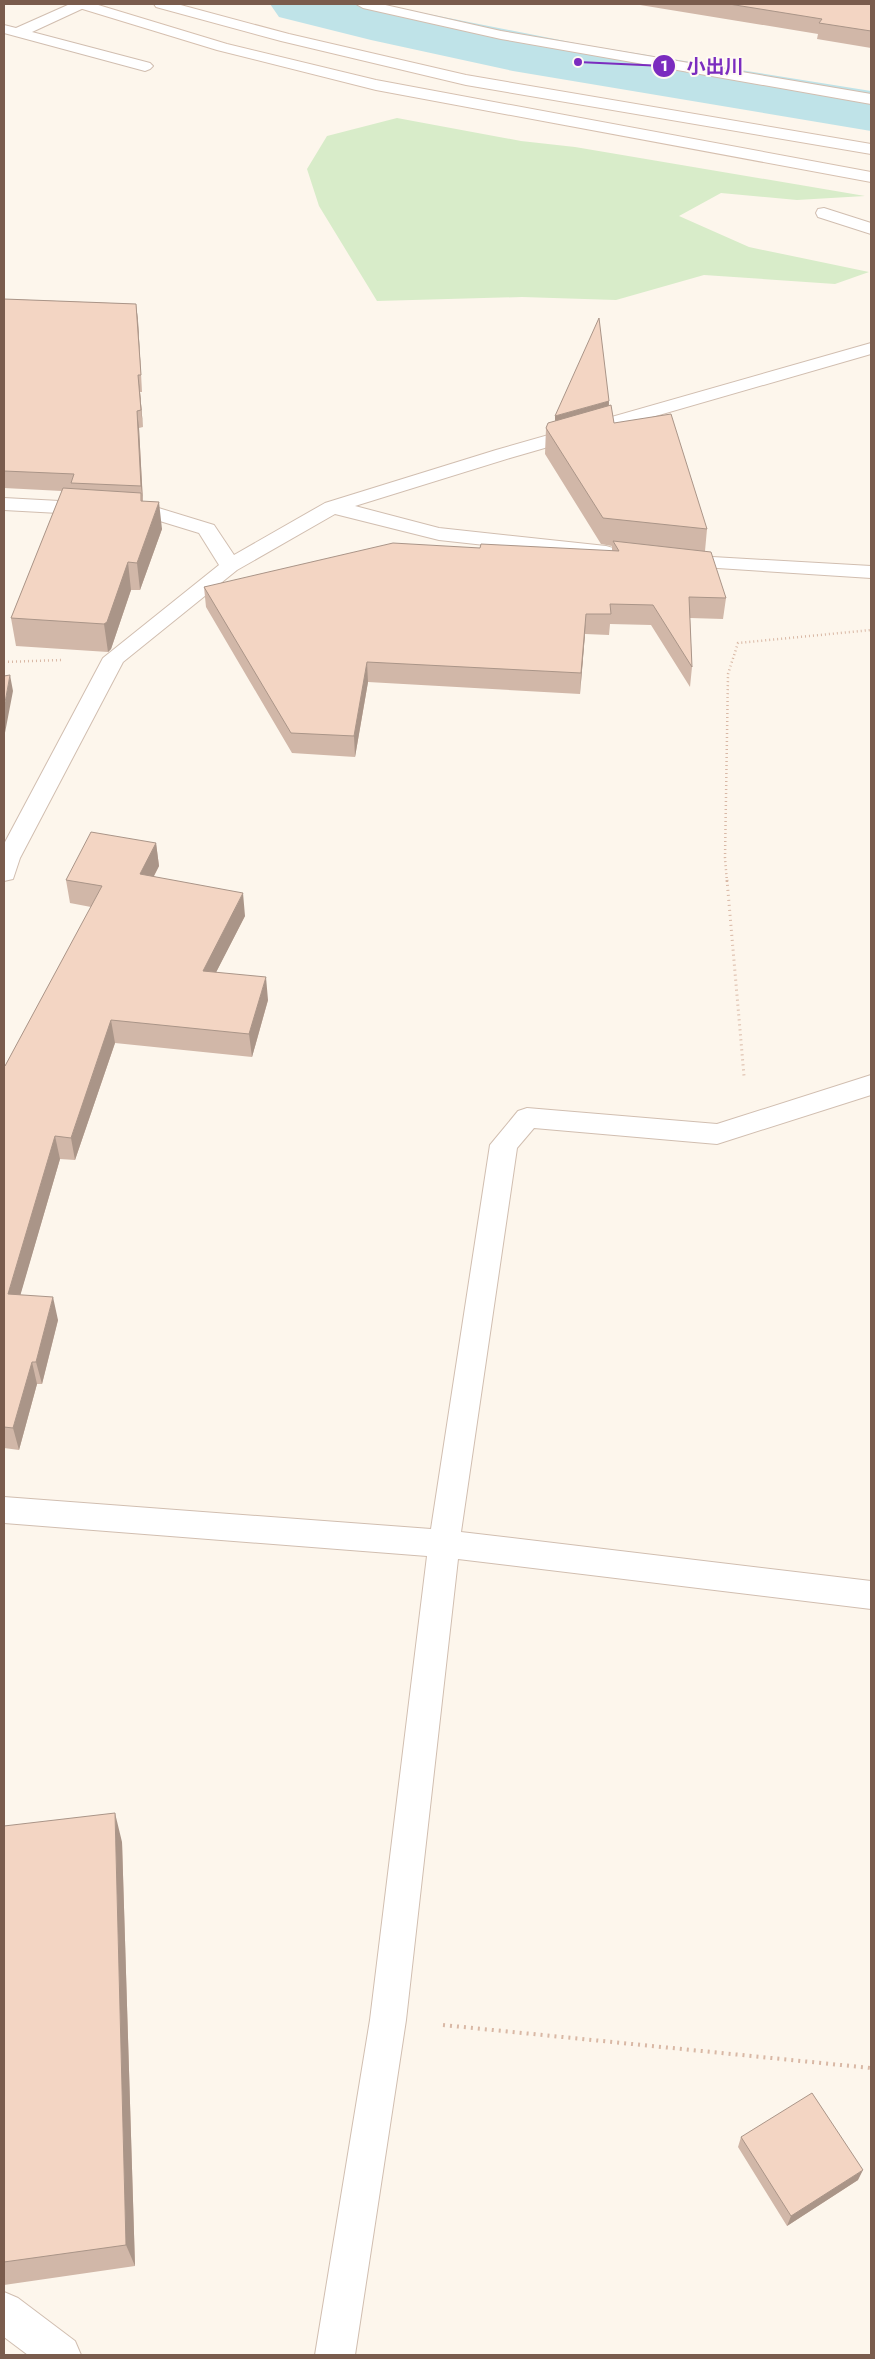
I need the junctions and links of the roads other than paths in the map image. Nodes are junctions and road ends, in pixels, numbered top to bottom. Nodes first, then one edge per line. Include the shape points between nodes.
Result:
1 (81, 4) edge
2 (161, 4) edge
3 (363, 4) edge
4 (11, 31) edge
5 (145, 66) dead end
6 (871, 99) edge
7 (871, 148) edge
8 (871, 177) edge
9 (824, 213) dead end
10 (871, 230) edge
11 (871, 348) edge
12 (4, 504) edge
13 (332, 507) junction
14 (626, 555) edge
15 (655, 558) edge
16 (230, 566) junction
17 (871, 572) edge
18 (4, 873) edge
19 (871, 1085) edge
20 (4, 1510) edge
21 (444, 1544) junction
22 (871, 1595) edge
23 (4, 2312) edge
24 (61, 2355) edge
25 (335, 2355) edge

1 - 4 street
1 - 8 street via 222,47 376,85
2 - 7 street via 286,38 466,80
3 - 6 street via 501,35
4 - 5 street
9 - 10 street
11 - 13 street
12 - 16 street via 152,512 207,529
13 - 14 street via 439,534
13 - 16 street
15 - 17 street via 704,564
16 - 18 street via 114,658 8,858
19 - 21 street via 717,1134 527,1118 504,1145
20 - 21 street
21 - 22 street
21 - 25 street via 388,2020
23 - 24 street

